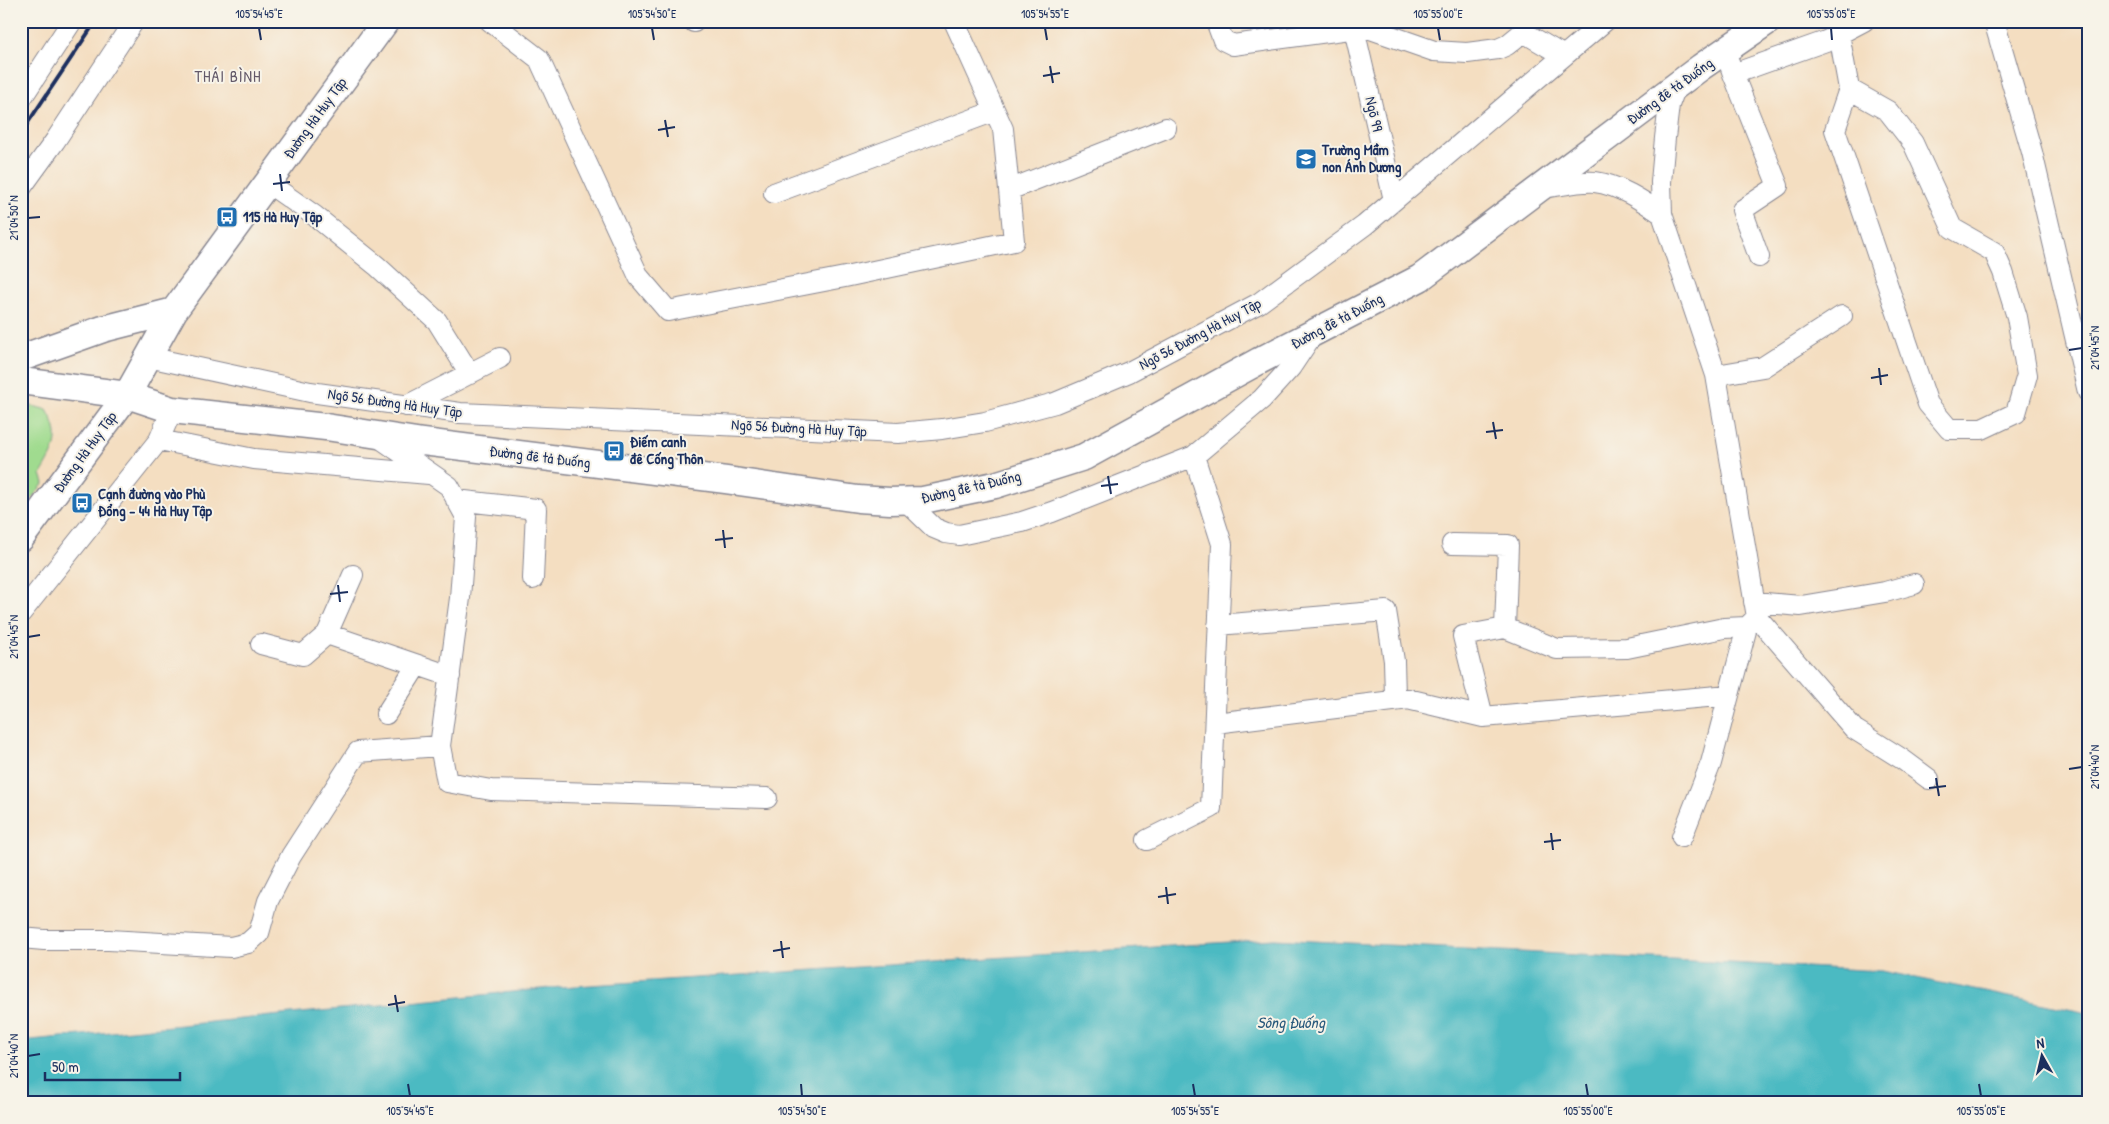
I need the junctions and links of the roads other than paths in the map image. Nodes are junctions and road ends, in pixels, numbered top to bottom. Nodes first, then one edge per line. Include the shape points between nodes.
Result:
1 (72, 21) edge
2 (134, 21) edge
3 (386, 21) edge
4 (490, 21) edge
5 (954, 21) edge
6 (1216, 21) edge
7 (1605, 21) edge
8 (1747, 21) edge
9 (1768, 21) edge
10 (1864, 21) edge
11 (1994, 21) edge
12 (1525, 27) edge
13 (1386, 28) edge
14 (1354, 29) junction
15 (1839, 34) junction
16 (1564, 56) junction
17 (1729, 62) junction
18 (1677, 84) junction
19 (1849, 89) junction
20 (21, 99) edge
21 (995, 111) junction
22 (1166, 128) dead end
23 (268, 183) junction
24 (21, 188) edge
25 (1538, 189) junction
26 (1009, 190) junction
27 (774, 193) dead end
28 (1394, 200) junction
29 (1662, 214) junction
30 (1759, 256) dead end
31 (174, 310) junction
32 (1842, 316) dead end
33 (1313, 333) junction
34 (148, 357) junction
35 (21, 358) edge
36 (500, 358) dead end
37 (470, 374) junction
38 (1716, 375) junction
39 (21, 381) edge
40 (2088, 392) edge
41 (127, 395) junction
42 (406, 406) junction
43 (172, 410) junction
44 (374, 434) junction
45 (160, 440) junction
46 (1194, 456) junction
47 (431, 474) junction
48 (456, 500) junction
49 (906, 501) junction
50 (21, 538) edge
51 (1452, 544) dead end
52 (353, 575) dead end
53 (534, 579) dead end
54 (1914, 584) dead end
55 (21, 613) edge
56 (1753, 615) junction
57 (1218, 625) junction
58 (1505, 628) junction
59 (327, 634) junction
60 (261, 644) dead end
61 (417, 665) junction
62 (450, 676) junction
63 (1729, 695) junction
64 (1409, 699) junction
65 (386, 714) dead end
66 (1483, 717) junction
67 (1215, 723) junction
68 (440, 746) junction
69 (1929, 779) dead end
70 (767, 798) dead end
71 (1682, 838) dead end
72 (1147, 840) dead end
73 (21, 938) edge

1 - 20 street
2 - 24 street
3 - 23 main road, Đường Hà Huy Tập
4 - 26 street via 539,59 639,277 668,311 1014,241
5 - 21 street
6 - 14 street via 1223,40 1233,45
7 - 16 street, Ngõ 56 Đường Hà Huy Tập
8 - 17 main road
9 - 17 main road, Đường đê tả Đuống
10 - 15 street
11 - 40 street via 2032,152
12 - 13 street via 1516,40 1498,49 1468,53 1434,51
12 - 16 street
13 - 14 street
14 - 28 street, Ngõ 99
15 - 17 street via 1826,41
15 - 19 street
16 - 28 street, Ngõ 56 Đường Hà Huy Tập
17 - 18 main road, Đường đê tả Đuống
17 - 30 street via 1778,186 1742,210
18 - 25 main road, Đường đê tả Đuống
18 - 29 street via 1669,104 1667,121 1661,182
19 - 19 street via 1835,130 1928,404 1949,429 1982,429 2016,413 2027,376 2017,317 2003,272 1994,252 1952,228 1913,143 1888,111
21 - 26 street via 1003,129
21 - 27 street
22 - 26 street
23 - 31 main road, Đường Hà Huy Tập
23 - 37 street via 370,260 437,321
25 - 29 street via 1594,181 1642,200
25 - 33 main road, Đường đê tả Đuống via 1420,278
28 - 42 street, Ngõ 56 Đường Hà Huy Tập via 1259,303 1209,331 1093,389 1021,414 986,422 898,433 519,416
29 - 38 street
31 - 34 main road, Đường Hà Huy Tập
31 - 35 main road via 103,328
32 - 38 street via 1763,367
33 - 46 street via 1291,368 1262,399
33 - 49 main road, Đường đê tả Đuống via 1084,456 995,485
34 - 41 main road, Đường Hà Huy Tập
34 - 42 street, Ngõ 56 Đường Hà Huy Tập via 310,392
36 - 37 street
37 - 42 street
38 - 56 street
39 - 41 main road, Đường đê tả Đuống
41 - 43 main road, Đường đê tả Đuống
41 - 50 main road, Đường Hà Huy Tập
43 - 44 main road, Đường đê tả Đuống
43 - 45 street
44 - 47 street
44 - 49 main road, Đường đê tả Đuống via 858,499
45 - 47 street via 254,460
45 - 55 street
46 - 49 street via 1052,512 1014,524 959,535 934,528
46 - 57 street via 1222,544
47 - 48 street via 449,486
48 - 53 street via 536,509
48 - 62 street via 466,517
51 - 58 street via 1508,545
52 - 59 street
54 - 56 street
56 - 58 street via 1724,628 1627,648 1557,649
56 - 63 street
56 - 69 street via 1854,730
57 - 64 street via 1386,611 1396,696
57 - 67 street
58 - 66 street via 1463,636
59 - 60 street via 303,655
59 - 61 street
61 - 62 street
61 - 65 street
62 - 68 street
63 - 66 street
63 - 71 street via 1711,763
64 - 66 street
64 - 67 street
67 - 72 street via 1211,808
68 - 70 street via 446,782 491,790
68 - 73 street via 358,752 291,856 268,901 258,933 248,944 231,947

